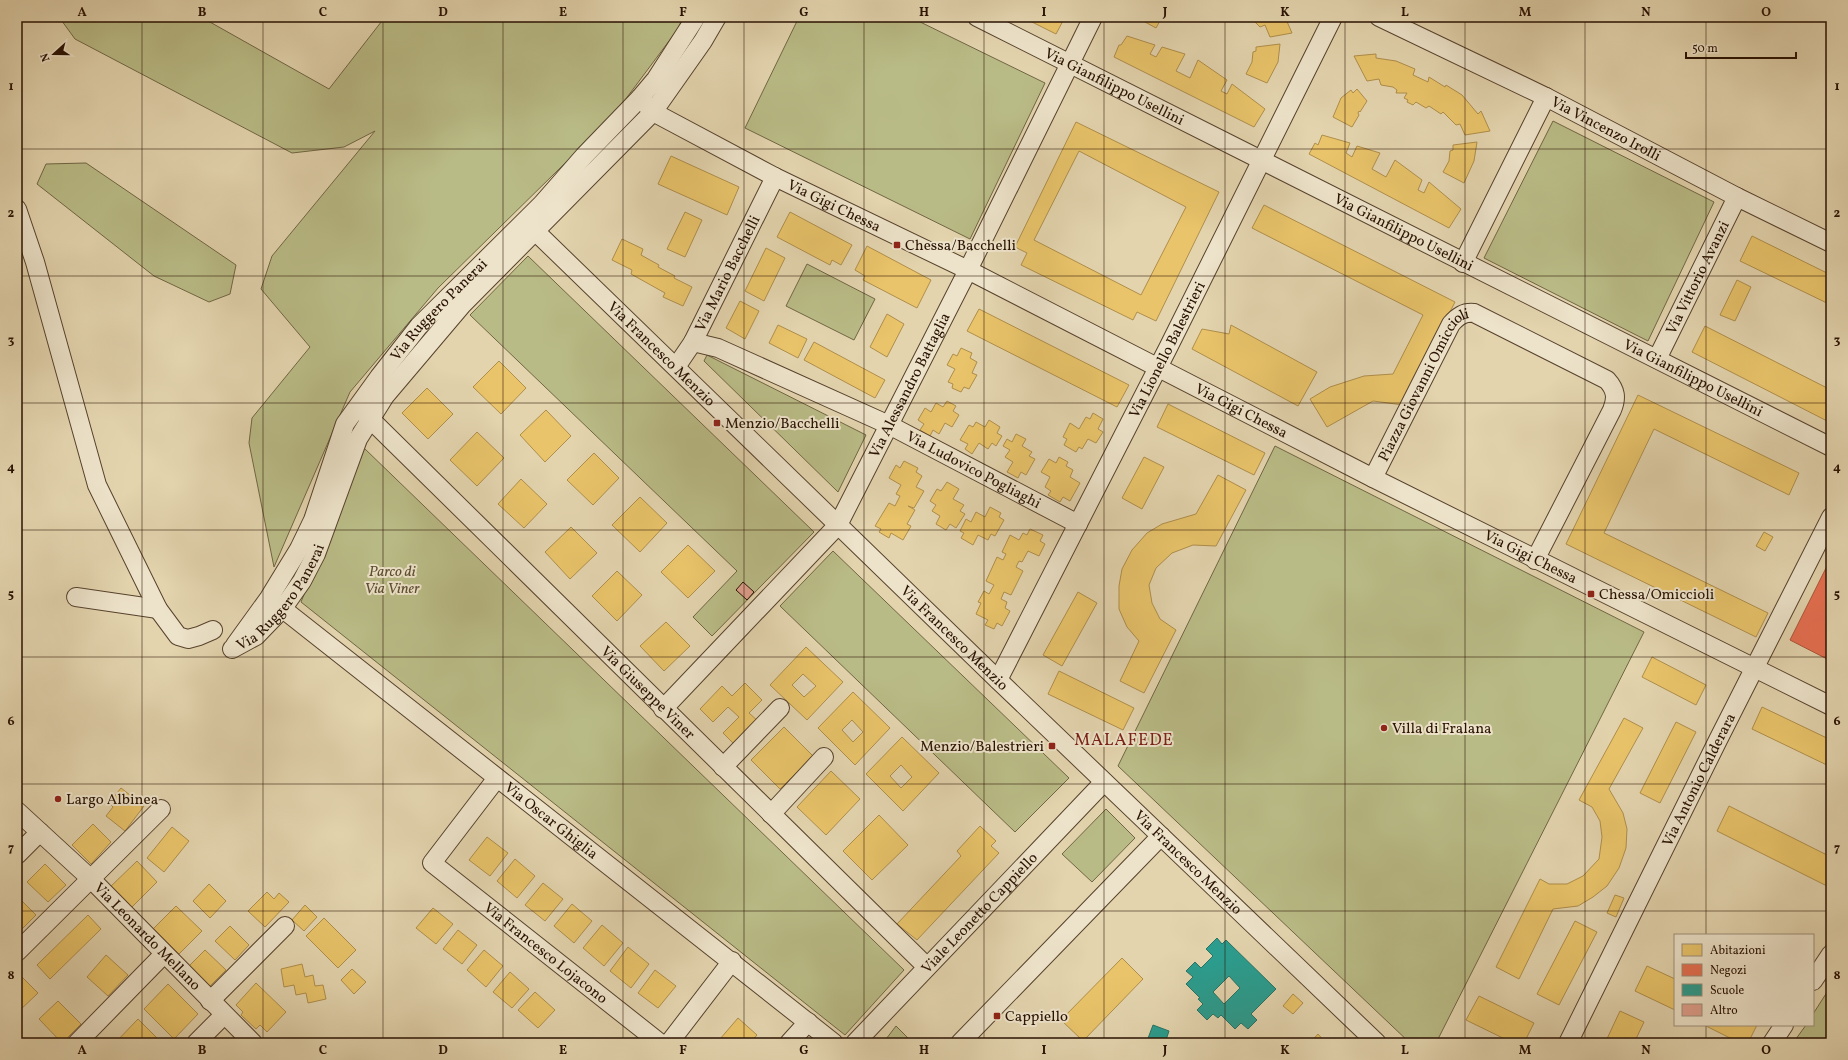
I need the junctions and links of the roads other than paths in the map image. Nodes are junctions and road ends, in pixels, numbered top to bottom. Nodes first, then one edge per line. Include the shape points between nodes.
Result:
1 (696, 17) edge
2 (717, 17) edge
3 (977, 17) edge
4 (1093, 17) edge
5 (1332, 17) edge
6 (1379, 17) edge
7 (1070, 63) junction
8 (1546, 97) junction
9 (640, 98) junction
10 (653, 112) junction
11 (1261, 160) junction
12 (775, 177) junction
13 (1738, 197) junction
14 (17, 209) edge
15 (531, 225) junction
16 (1831, 243) edge
17 (17, 252) edge
18 (35, 262) junction
19 (1463, 263) junction
20 (968, 270) junction
21 (693, 342) junction
22 (1657, 359) junction
23 (676, 367) junction
24 (1158, 367) junction
25 (364, 413) junction
26 (889, 425) junction
27 (1831, 447) edge
28 (1373, 478) junction
29 (1831, 517) edge
30 (1078, 524) junction
31 (838, 526) junction
32 (1535, 560) junction
33 (76, 597) dead end
34 (269, 598) junction
35 (283, 608) junction
36 (158, 609) junction
37 (232, 649) junction
38 (1755, 668) junction
39 (998, 680) junction
40 (1831, 706) edge
41 (780, 708) dead end
42 (663, 709) junction
43 (824, 757) dead end
44 (723, 767) junction
45 (497, 778) junction
46 (1104, 782) junction
47 (161, 809) dead end
48 (17, 811) edge
49 (771, 814) junction
50 (40, 832) junction
51 (1161, 836) junction
52 (17, 855) edge
53 (91, 879) junction
54 (285, 926) dead end
55 (17, 952) edge
56 (164, 954) junction
57 (1831, 954) edge
58 (732, 961) junction
59 (926, 966) junction
60 (1814, 980) edge
61 (210, 1001) junction
62 (224, 1015) junction
63 (808, 1022) junction
64 (1783, 1026) edge
65 (77, 1043) edge
66 (196, 1043) edge
67 (253, 1043) edge
68 (660, 1043) edge
69 (669, 1043) edge
70 (788, 1043) edge
71 (834, 1043) edge
72 (855, 1043) edge
73 (960, 1043) edge
74 (1377, 1043) edge
75 (1568, 1043) edge
76 (1772, 1043) edge

1 - 9 street, Via Ruggero Panerai via 656,79
2 - 10 street, Via Ruggero Panerai
3 - 7 street, Via Gianfilippo Usellini
4 - 7 street, Via Alessandro Battaglia
5 - 11 street, Via Lionello Balestrieri
6 - 8 street, Via Vincenzo Irolli
7 - 11 street, Via Gianfilippo Usellini
7 - 20 street, Via Alessandro Battaglia
8 - 13 street, Via Vincenzo Irolli
8 - 19 street
9 - 10 street
9 - 15 street, Via Ruggero Panerai
10 - 12 street, Via Gigi Chessa
10 - 15 street, Via Ruggero Panerai
11 - 19 street, Via Gianfilippo Usellini
11 - 24 street, Via Lionello Balestrieri
12 - 20 street, Via Gigi Chessa
12 - 21 street, Via Mario Bacchelli
13 - 16 street, Via Vincenzo Irolli
13 - 22 street, Via Vittorio Avanzi
14 - 18 street
15 - 23 street, Via Francesco Menzio
15 - 25 street, Via Ruggero Panerai via 436,335
17 - 18 street
18 - 36 street via 97,485
19 - 22 street, Via Gianfilippo Usellini
20 - 24 street, Via Gigi Chessa
20 - 26 street, Via Alessandro Battaglia
21 - 23 street, Via Mario Bacchelli
21 - 26 street, Via Ludovico Pogliaghi via 718,348
22 - 27 street, Via Gianfilippo Usellini
23 - 31 street, Via Francesco Menzio
24 - 28 street, Via Gigi Chessa
24 - 30 street, Via Lionello Balestrieri
25 - 34 street, Via Ruggero Panerai via 345,424 313,520
25 - 35 street, Via Ruggero Panerai via 316,554 302,581
25 - 42 street, Via Giuseppe Viner
26 - 30 street, Via Ludovico Pogliaghi
26 - 31 street, Via Alessandro Battaglia
28 - 32 street, Via Gigi Chessa
28 - 32 street, Piazza Giovanni Omiccioli via 1456,317 1468,312 1474,313 1542,346 1607,380 1613,386 1616,402
29 - 38 street, Via Antonio Calderara
30 - 39 street, Via Lionello Balestrieri
31 - 39 street, Via Francesco Menzio
31 - 42 street, Via Alessandro Battaglia
32 - 38 street, Via Gigi Chessa
33 - 36 street
34 - 35 street, Via Oscar Ghiglia
34 - 37 street, Via Ruggero Panerai
35 - 37 street, Via Ruggero Panerai via 256,636
35 - 45 street, Via Oscar Ghiglia
36 - 37 street via 178,636 188,639 199,636 208,625
38 - 40 street, Via Gigi Chessa
38 - 75 street, Via Antonio Calderara
39 - 46 street, Via Francesco Menzio
41 - 44 street
42 - 44 street, Via Giuseppe Viner
43 - 49 street
44 - 49 street, Via Giuseppe Viner
45 - 58 street, Via Oscar Ghiglia
45 - 68 street, Via Francesco Lojacono via 432,863
46 - 51 street, Via Francesco Menzio
46 - 59 street, Viale Leonetto Cappiello
47 - 53 street
48 - 50 street, Via Leonardo Mellano
49 - 59 street, Via Giuseppe Viner
50 - 52 street
50 - 53 street, Via Leonardo Mellano
51 - 73 street
51 - 74 street, Via Francesco Menzio
53 - 55 street
53 - 56 street, Via Leonardo Mellano
54 - 61 street
56 - 61 street, Via Leonardo Mellano
56 - 65 street
57 - 60 street
58 - 63 street, Via Oscar Ghiglia
58 - 69 street
59 - 72 street, Viale Leonetto Cappiello
61 - 62 street, Via Leonardo Mellano
62 - 66 street
62 - 67 street, Via Leonardo Mellano
63 - 70 street
63 - 71 street, Via Oscar Ghiglia
64 - 76 street

